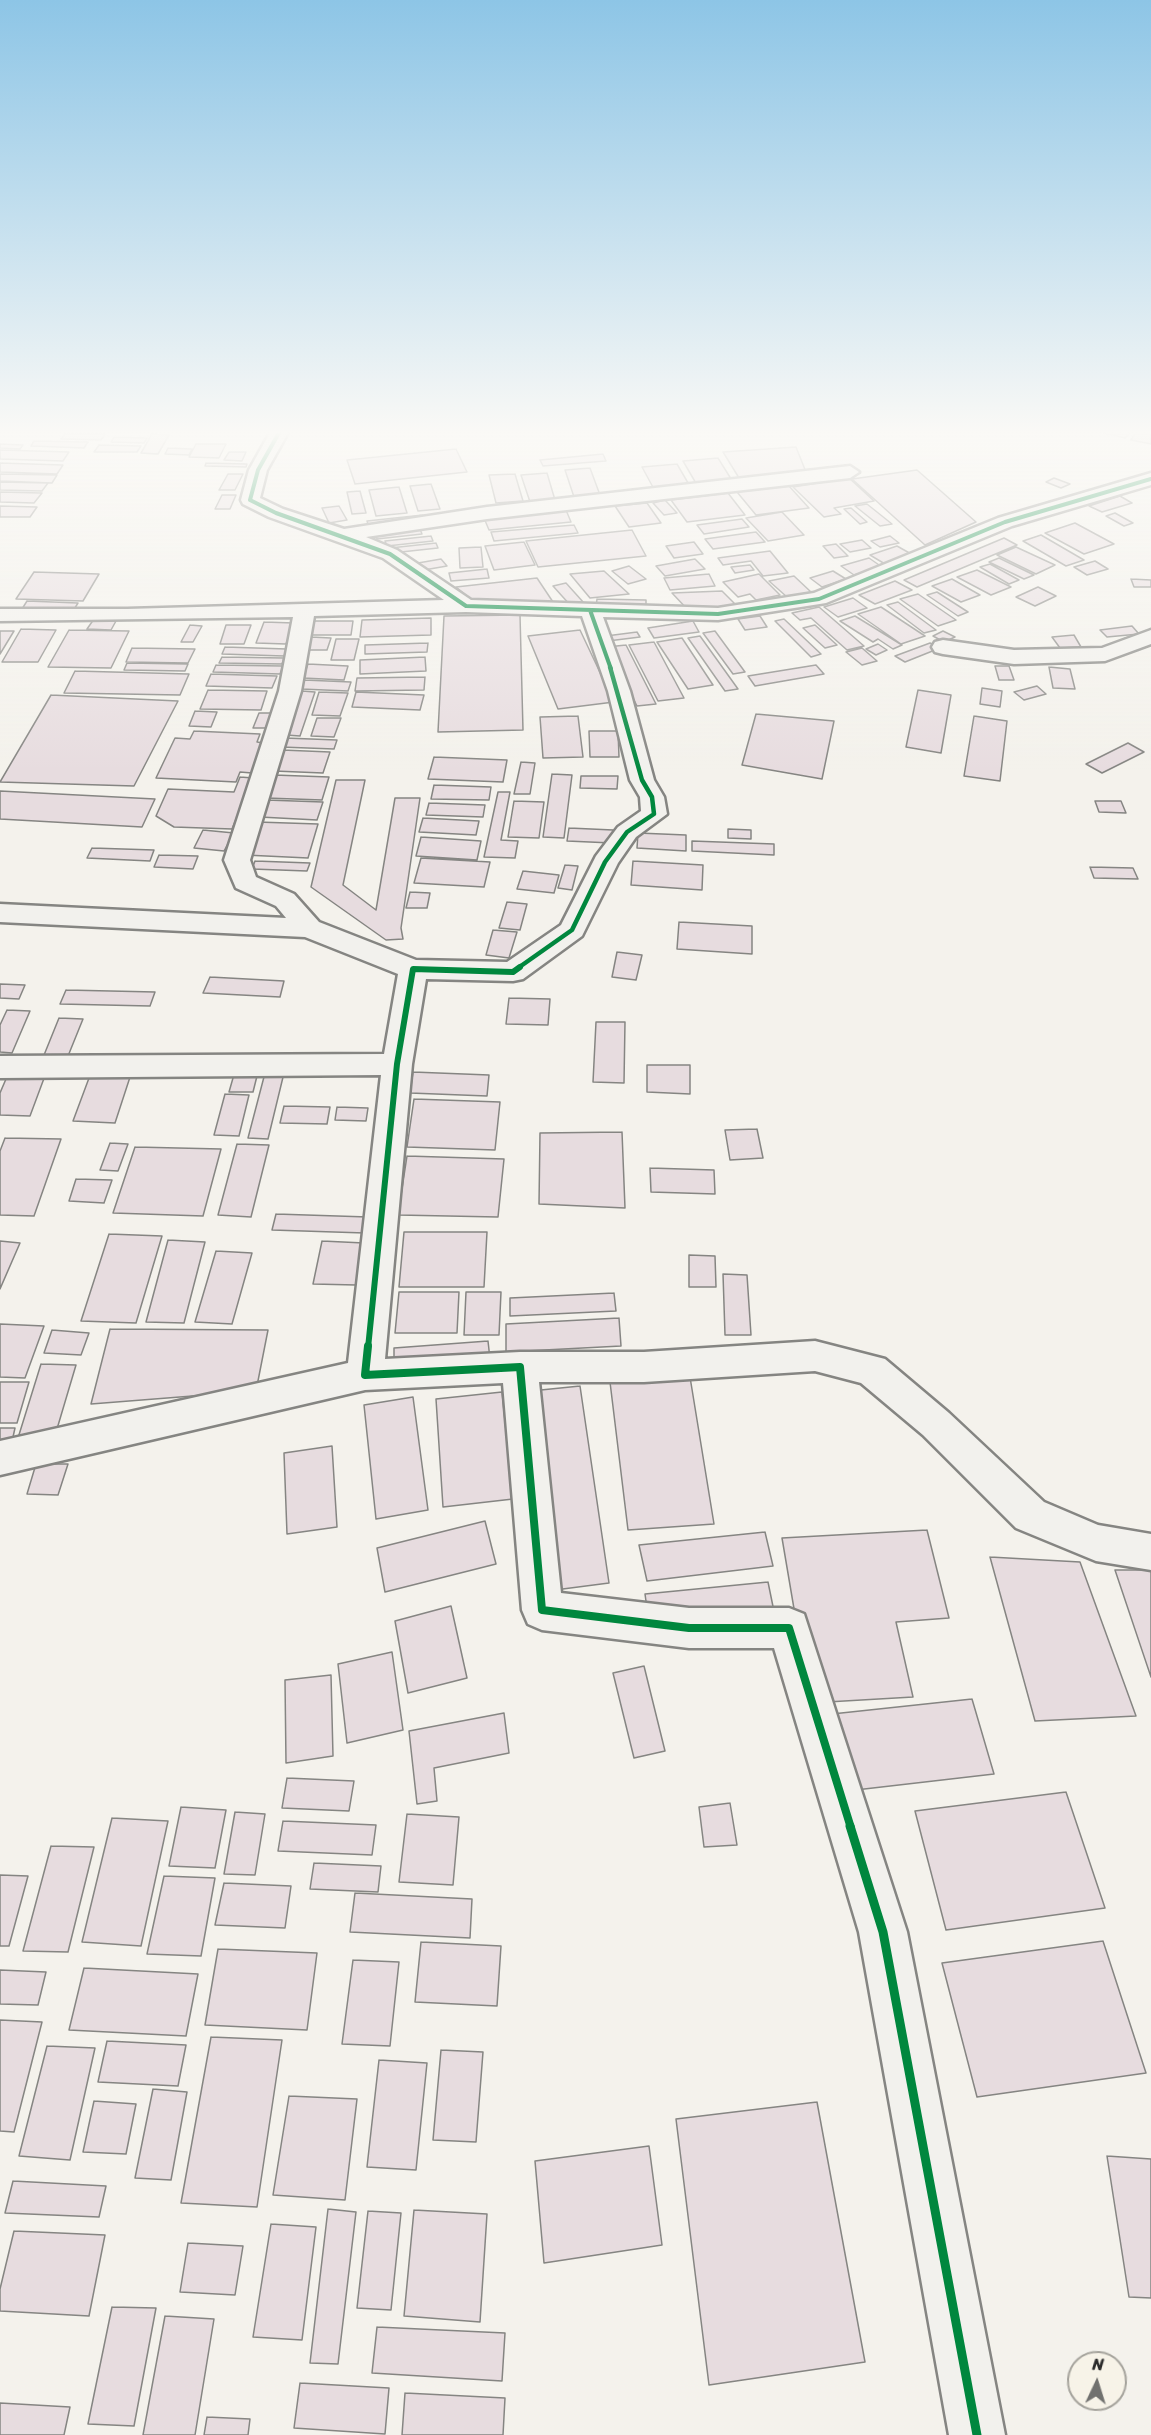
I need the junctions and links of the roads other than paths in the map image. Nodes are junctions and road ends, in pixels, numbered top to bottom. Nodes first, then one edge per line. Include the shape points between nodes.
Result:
1 (367, 545) edge
2 (950, 545) edge
3 (466, 606) junction
4 (305, 609) junction
5 (590, 610) junction
6 (0, 615) edge
7 (1151, 636) edge
8 (943, 647) dead end
9 (0, 914) edge
10 (309, 928) junction
11 (413, 969) junction
12 (397, 1064) junction
13 (0, 1067) edge
14 (520, 1366) junction
15 (365, 1375) junction
16 (0, 1458) edge
17 (1151, 1552) edge
18 (977, 2435) edge

1 - 3 street via 390,554
2 - 5 street via 819,599 718,614
3 - 4 street
3 - 5 street
4 - 6 street
4 - 10 street via 291,691 237,860 245,882 285,900
5 - 11 street via 619,691 642,780 652,796 654,814 627,832 604,862 572,930 513,972
7 - 8 street via 1106,654 1014,657
9 - 10 street
10 - 11 street
11 - 12 street
12 - 13 street
12 - 15 street
14 - 15 street
14 - 17 street via 644,1366 815,1356 872,1370 936,1424 1030,1515 1096,1542
14 - 18 street via 542,1610 689,1628 789,1628 883,1932
15 - 16 street

